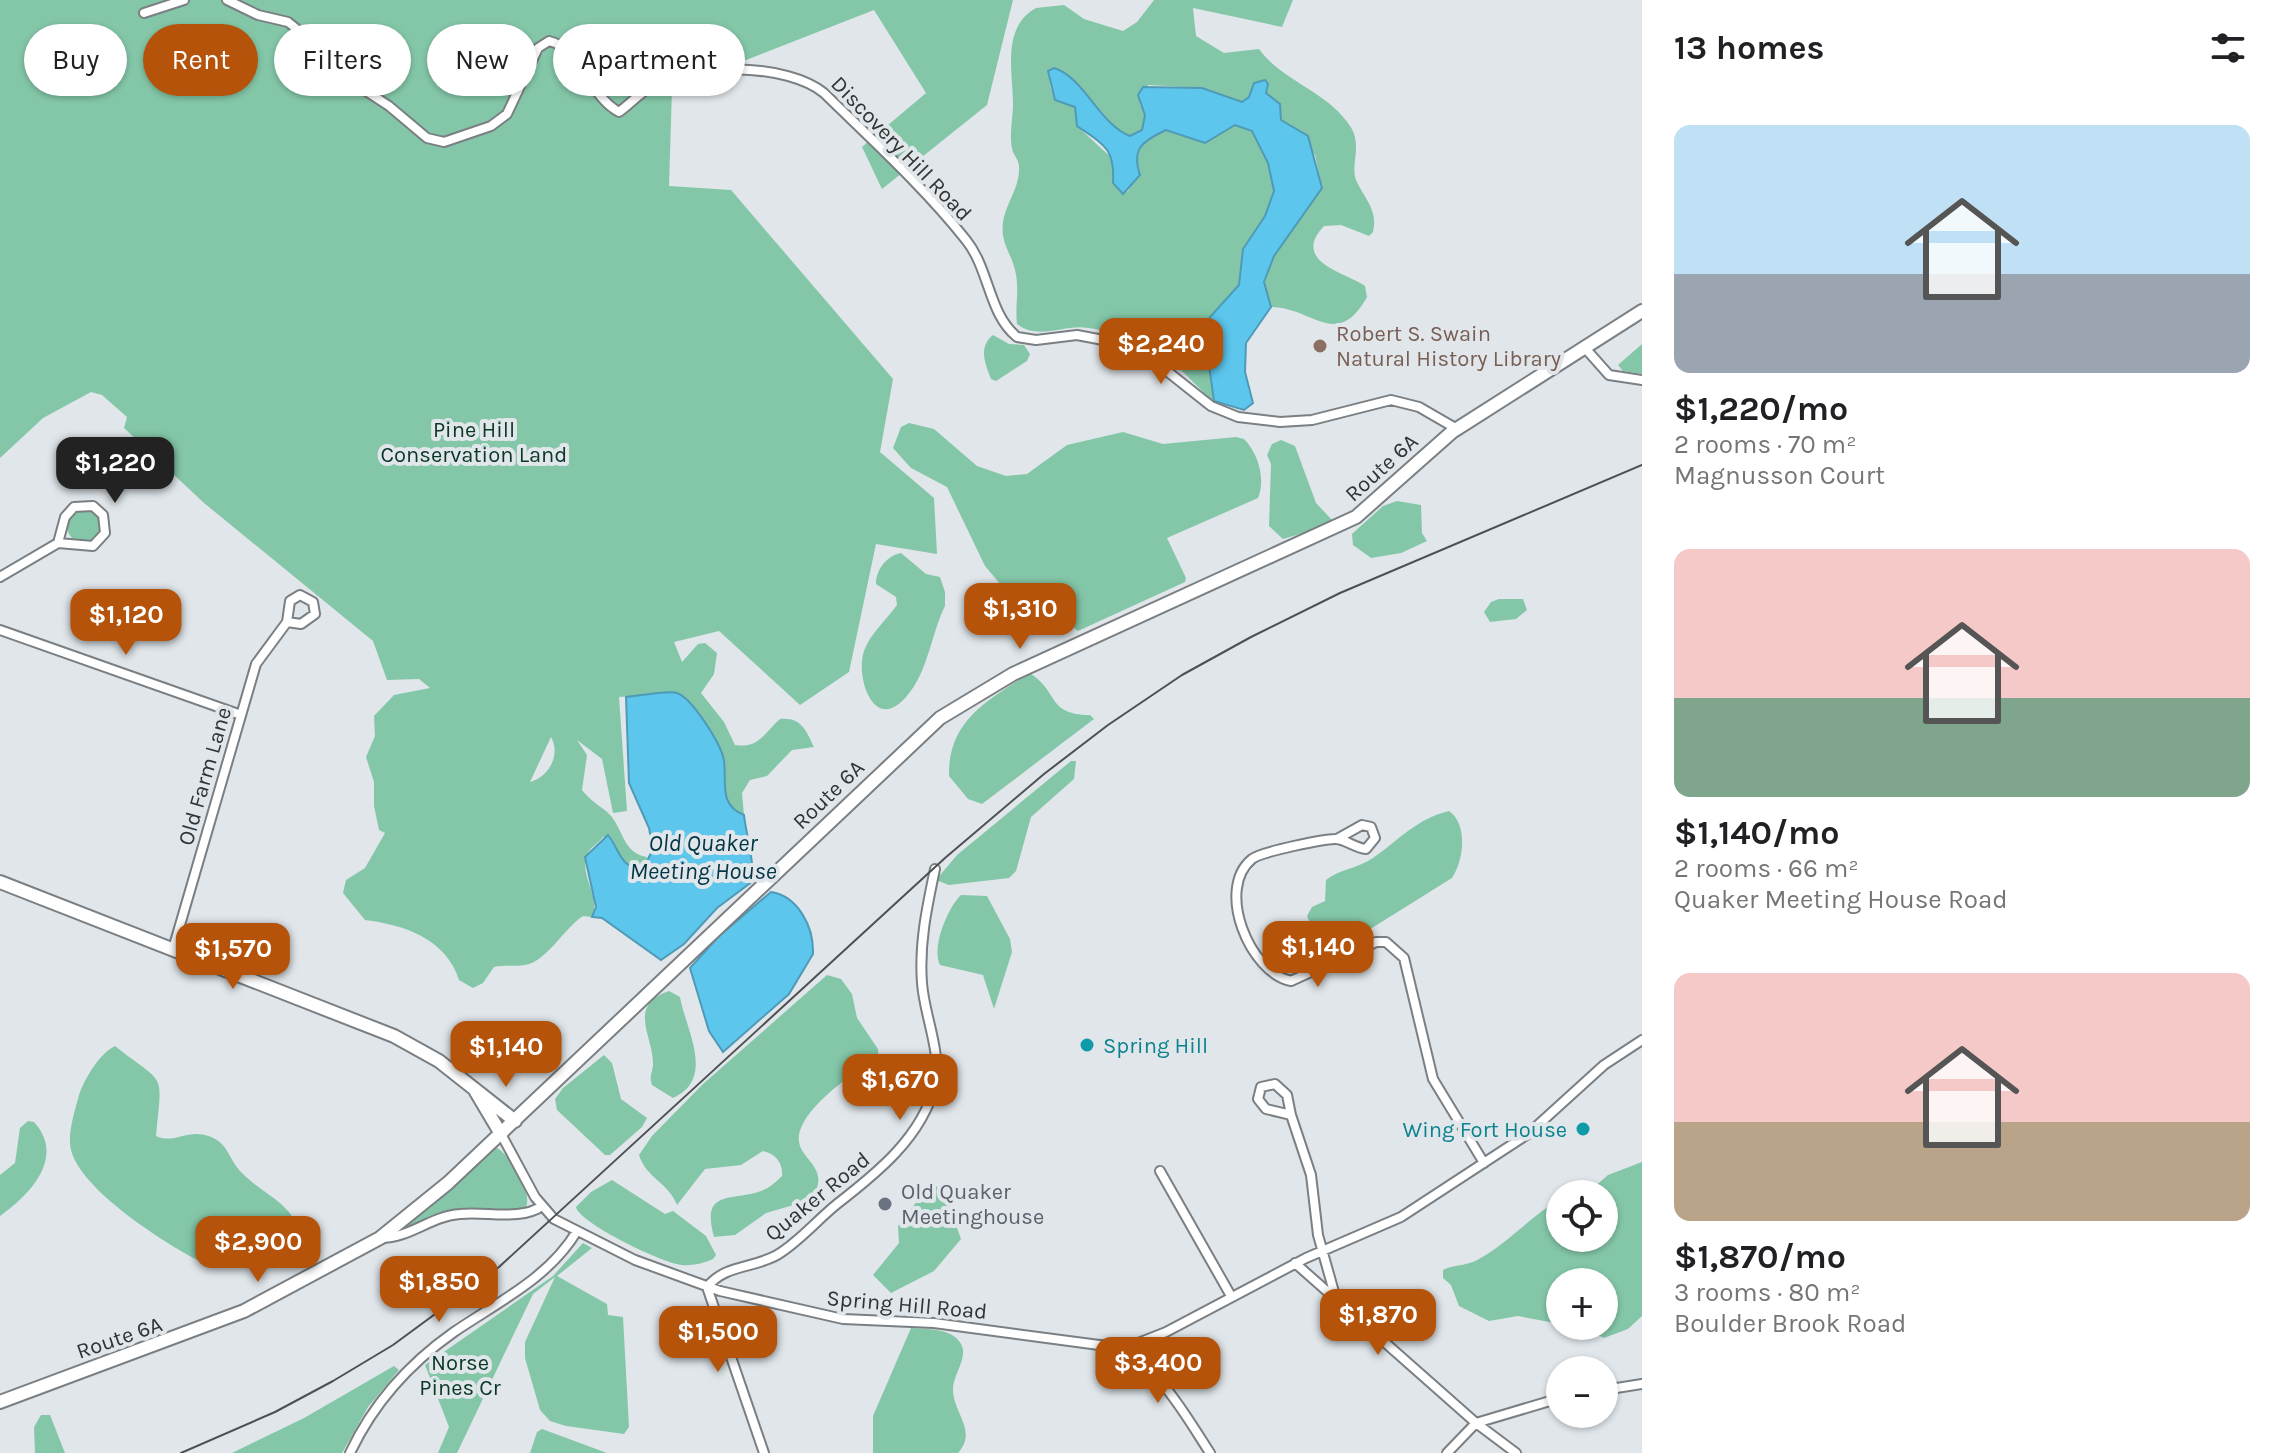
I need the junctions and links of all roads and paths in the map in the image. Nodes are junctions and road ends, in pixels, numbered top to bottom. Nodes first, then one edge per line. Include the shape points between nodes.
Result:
1 (184, 0) edge
2 (227, 0) edge
3 (144, 13) dead end
4 (1642, 311) edge
5 (1585, 348) junction
6 (1642, 380) edge
7 (1457, 429) junction
8 (58, 543) junction
9 (0, 577) edge
10 (287, 622) dead end
11 (0, 630) edge
12 (241, 715) junction
13 (1337, 839) dead end
14 (935, 869) dead end
15 (0, 882) edge
16 (173, 949) junction
17 (1642, 1040) edge
18 (474, 1089) junction
19 (1291, 1115) junction
20 (515, 1121) junction
21 (501, 1134) junction
22 (1484, 1163) junction
23 (1160, 1171) dead end
24 (542, 1206) junction
25 (577, 1231) junction
26 (380, 1238) junction
27 (1321, 1252) junction
28 (1295, 1263) junction
29 (707, 1287) junction
30 (1231, 1296) junction
31 (1336, 1299) junction
32 (1155, 1337) junction
33 (1115, 1346) junction
34 (1153, 1372) junction
35 (1642, 1384) edge
36 (1618, 1388) edge
37 (0, 1402) edge
38 (1546, 1402) edge
39 (1476, 1423) junction
40 (350, 1453) edge
41 (764, 1453) edge
42 (1210, 1453) edge
43 (1447, 1453) edge
44 (1516, 1453) edge

1 - 3 street
2 - 7 street, Discovery Hill Road via 288,22 323,63 427,138 444,142 491,126 507,114 538,48 549,41 567,49 603,103 619,112 654,85 695,73 757,71 796,77 824,93 967,241 992,287 997,312 1017,337 1077,335 1119,343 1158,364 1211,406 1238,417 1312,420 1391,400 1419,407
4 - 5 main road, Route 6A
5 - 6 street via 1609,375
5 - 7 main road, Route 6A
7 - 20 main road, Route 6A via 1375,503 1342,525 1013,674 940,718
8 - 8 street via 85,547 99,542 106,530 103,515 93,506 74,507 65,517
8 - 9 street
10 - 12 street, Old Farm Lane via 256,664
11 - 12 street
12 - 16 street, Old Farm Lane
13 - 22 street via 1263,853 1245,867 1236,895 1254,953 1272,974 1291,981 1376,942 1396,948 1404,958 1433,1079
14 - 29 street, Quaker Road via 920,950 935,1052 935,1083 923,1114 892,1158 776,1256 718,1274
15 - 16 main road
16 - 18 main road via 394,1036 439,1061
17 - 22 street, Spring Hill Road via 1604,1065 1528,1134
18 - 20 main road
18 - 21 main road
19 - 19 street via 1261,1105 1261,1087 1282,1087
19 - 27 street via 1313,1185
20 - 21 main road, Route 6A
21 - 24 street, Spring Hill Road
21 - 26 main road, Route 6A
22 - 27 street, Spring Hill Road via 1401,1217
23 - 30 street
24 - 25 street, Spring Hill Road
24 - 26 street via 524,1213 457,1214 400,1237
25 - 29 street, Spring Hill Road
25 - 40 street via 540,1275 450,1335 400,1378
26 - 37 main road, Route 6A via 244,1311
27 - 28 street, Spring Hill Road
27 - 31 street
28 - 30 street, Spring Hill Road
28 - 31 street
29 - 33 street, Spring Hill Road via 843,1319 989,1328
29 - 41 street
30 - 32 street, Spring Hill Road
31 - 39 street
32 - 33 street, Spring Hill Road
32 - 34 street
33 - 34 street
34 - 42 street
35 - 36 street
38 - 39 street
39 - 43 street
39 - 44 street

